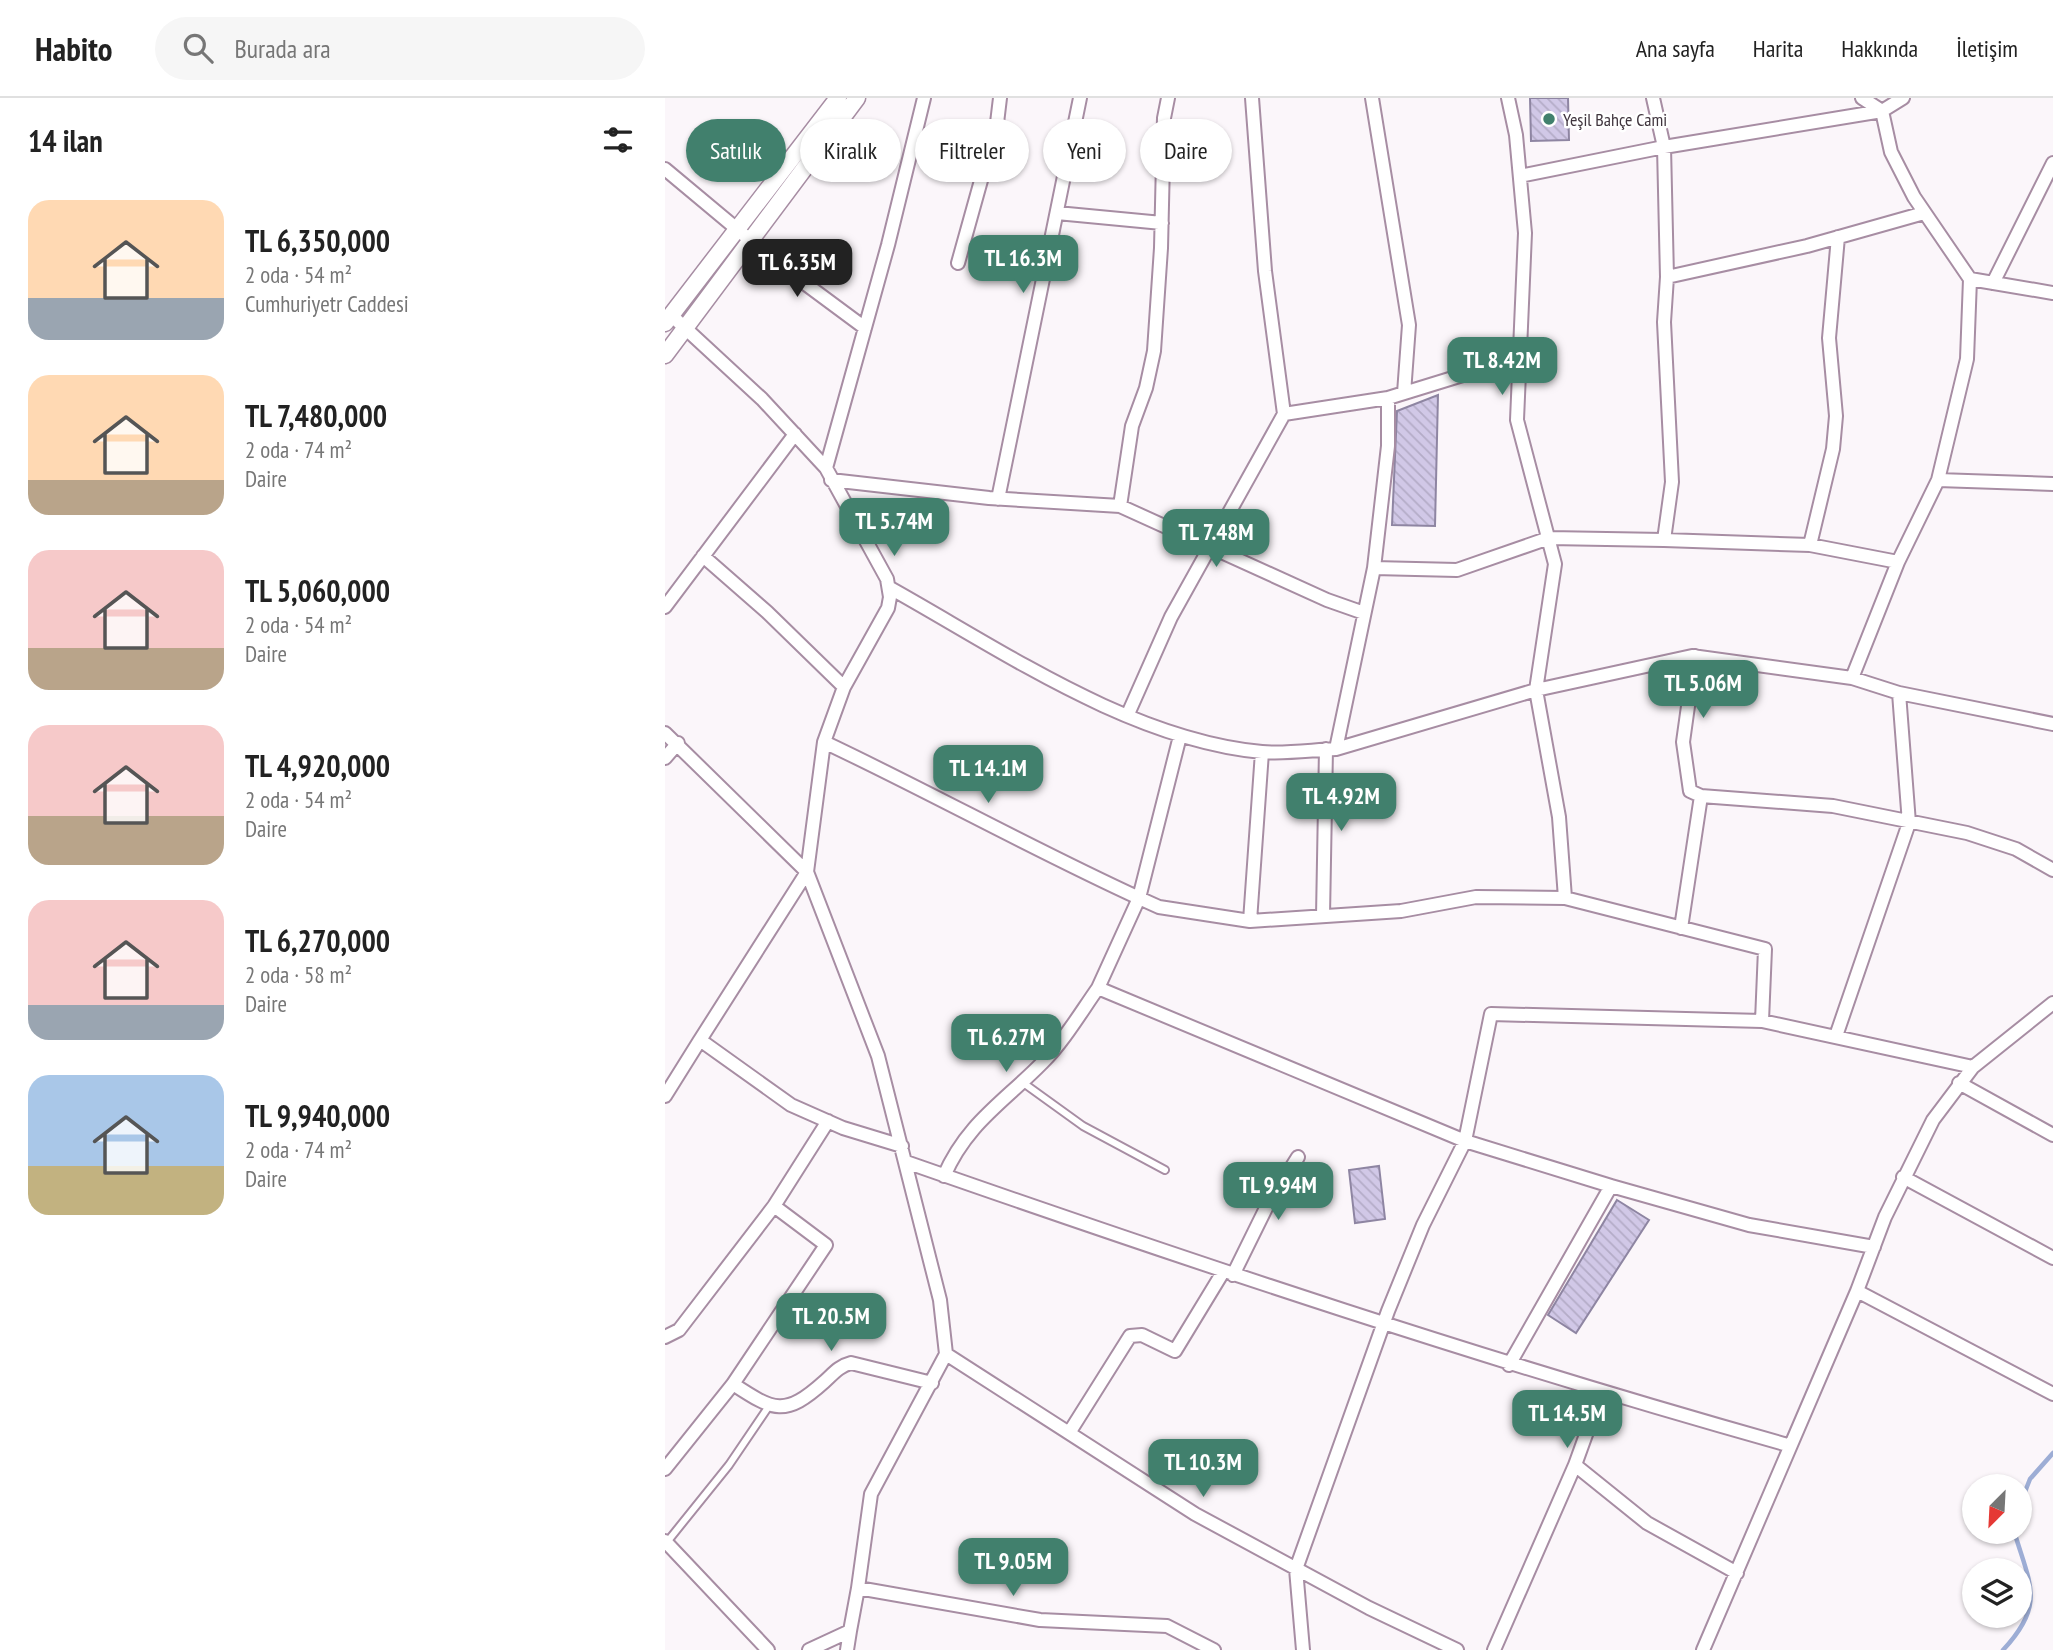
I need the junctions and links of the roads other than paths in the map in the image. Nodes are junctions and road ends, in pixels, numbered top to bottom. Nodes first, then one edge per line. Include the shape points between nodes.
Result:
1 (838, 98) edge
2 (857, 98) edge
3 (924, 98) edge
4 (1000, 98) edge
5 (1080, 98) edge
6 (1168, 98) edge
7 (1252, 98) edge
8 (1372, 98) edge
9 (1508, 98) edge
10 (1653, 98) edge
11 (1862, 98) edge
12 (1903, 98) edge
13 (1882, 111) junction
14 (1664, 147) junction
15 (2053, 163) edge
16 (665, 169) edge
17 (1520, 176) junction
18 (1924, 213) junction
19 (1057, 214) junction
20 (1161, 223) junction
21 (734, 229) junction
22 (1838, 237) junction
23 (751, 242) junction
24 (958, 263) dead end
25 (1667, 277) junction
26 (1970, 279) junction
27 (1993, 283) junction
28 (2053, 293) edge
29 (668, 319) edge
30 (686, 328) junction
31 (865, 328) junction
32 (665, 355) edge
33 (1521, 357) junction
34 (1404, 393) junction
35 (1388, 398) junction
36 (1284, 414) junction
37 (795, 434) junction
38 (828, 474) junction
39 (1938, 480) junction
40 (2053, 484) edge
41 (997, 499) junction
42 (1119, 506) junction
43 (1549, 538) junction
44 (1664, 540) junction
45 (1811, 545) junction
46 (1210, 547) junction
47 (703, 556) junction
48 (1898, 562) junction
49 (1374, 568) junction
50 (890, 588) junction
51 (665, 607) edge
52 (1364, 613) junction
53 (1695, 656) junction
54 (1852, 678) junction
55 (844, 687) junction
56 (1536, 690) junction
57 (1899, 693) junction
58 (1128, 714) junction
59 (2053, 724) edge
60 (665, 733) edge
61 (1180, 736) junction
62 (824, 742) junction
63 (678, 743) junction
64 (1331, 749) junction
65 (1262, 752) junction
66 (665, 758) edge
67 (1701, 796) junction
68 (1909, 822) junction
69 (2053, 870) edge
70 (807, 872) junction
71 (1139, 898) junction
72 (1565, 898) junction
73 (1323, 916) junction
74 (1249, 921) junction
75 (1681, 928) junction
76 (1098, 988) junction
77 (2051, 1007) edge
78 (1762, 1021) junction
79 (1836, 1036) junction
80 (699, 1040) junction
81 (1973, 1067) junction
82 (1022, 1082) junction
83 (1959, 1083) junction
84 (665, 1096) edge
85 (828, 1121) junction
86 (2053, 1135) edge
87 (1465, 1141) junction
88 (902, 1146) junction
89 (1298, 1157) dead end
90 (906, 1162) junction
91 (1165, 1170) dead end
92 (944, 1176) junction
93 (1903, 1177) junction
94 (1611, 1186) junction
95 (774, 1206) junction
96 (1874, 1247) junction
97 (2053, 1258) edge
98 (1228, 1273) junction
99 (1857, 1291) junction
100 (1384, 1323) junction
101 (665, 1337) edge
102 (946, 1354) junction
103 (1509, 1365) junction
104 (932, 1383) junction
105 (733, 1384) junction
106 (1601, 1393) junction
107 (2053, 1394) edge
108 (769, 1406) junction
109 (1069, 1433) junction
110 (1788, 1445) junction
111 (1575, 1465) junction
112 (665, 1469) edge
113 (666, 1541) edge
114 (1296, 1569) junction
115 (1737, 1573) junction
116 (858, 1588) junction
117 (850, 1631) junction
118 (768, 1650) edge
119 (809, 1650) edge
120 (847, 1650) edge
121 (1214, 1650) edge
122 (1303, 1650) edge
123 (1457, 1650) edge
124 (1494, 1650) edge
125 (1703, 1650) edge

1 - 21 main road
2 - 23 main road
3 - 31 street
4 - 24 street
5 - 19 street
6 - 20 street
7 - 36 street via 1265,271
8 - 34 street via 1409,325
9 - 17 street
10 - 14 street
11 - 13 street
12 - 13 street
13 - 14 street
13 - 18 street via 1891,152
14 - 17 street
14 - 25 street
15 - 27 street
16 - 21 street
17 - 33 street via 1525,233
18 - 22 street
18 - 26 street
19 - 20 street
19 - 41 street
20 - 42 street via 1154,351 1132,426
21 - 23 street
21 - 29 main road
22 - 25 street
22 - 45 street via 1829,338 1836,416
23 - 30 main road
23 - 31 street
25 - 44 street via 1664,322 1672,482
26 - 27 street
26 - 39 street via 1967,359
27 - 28 street
29 - 30 street
30 - 32 main road
30 - 37 street
31 - 38 street
33 - 34 street
33 - 43 street via 1517,420
34 - 35 street
35 - 36 street
35 - 49 street via 1387,458
36 - 46 street
37 - 38 street
37 - 47 street
38 - 41 street
38 - 50 street
39 - 40 street
39 - 48 street
41 - 42 street
42 - 46 street
43 - 44 street
43 - 49 street via 1457,570
43 - 56 street via 1555,564
44 - 45 street
45 - 48 street
46 - 52 street
46 - 58 street via 1171,617
47 - 51 street
47 - 55 street
48 - 54 street
49 - 52 street
50 - 55 street via 888,608
50 - 58 street via 1082,695
52 - 64 street
53 - 54 street
53 - 56 street
53 - 67 street via 1683,742 1690,791
54 - 57 street
55 - 62 street
56 - 64 street
56 - 72 street via 1559,817
57 - 59 street
57 - 68 street
58 - 61 street
60 - 63 street
61 - 65 street
61 - 71 street
62 - 70 street
62 - 71 street
63 - 66 street
63 - 70 street
64 - 65 street
64 - 73 street
65 - 74 street
67 - 68 street via 1833,806
67 - 75 street
68 - 69 street via 1992,840
68 - 79 street
70 - 80 street
70 - 88 street via 878,1056
71 - 74 street via 1159,907
71 - 76 street
72 - 73 street via 1476,897 1401,911
72 - 75 street
73 - 74 street
75 - 78 street via 1765,949
76 - 82 street via 1046,1060
76 - 87 street
77 - 81 street
78 - 79 street
78 - 87 street via 1491,1014
79 - 81 street
80 - 84 street
80 - 85 street via 791,1105
81 - 83 street
82 - 91 lane via 1083,1126
82 - 92 street via 975,1123 956,1148
83 - 86 street
83 - 93 street
85 - 88 street
85 - 95 street
87 - 94 street
87 - 100 street via 1423,1225
88 - 90 street
89 - 98 street
90 - 92 street
90 - 102 street via 940,1300
92 - 98 street
93 - 96 street
93 - 97 street
94 - 96 street via 1749,1225
94 - 103 street
95 - 101 street via 679,1330
95 - 105 street via 826,1245
96 - 99 street
98 - 100 street
98 - 109 street via 1175,1351 1142,1335 1130,1336
99 - 107 street
99 - 110 street
100 - 103 street
100 - 114 street
102 - 104 street
102 - 109 street
103 - 106 street
104 - 108 street via 851,1363 796,1404
104 - 116 street via 871,1494
105 - 108 street
105 - 112 street
106 - 110 street
106 - 111 street
108 - 113 lane via 729,1465
109 - 114 street via 1195,1514
110 - 115 street
111 - 115 street via 1647,1523
111 - 124 street
113 - 118 street
114 - 122 street
114 - 123 street
115 - 125 street
116 - 117 street
116 - 121 street via 1040,1620 1167,1626
117 - 119 street
117 - 120 street

